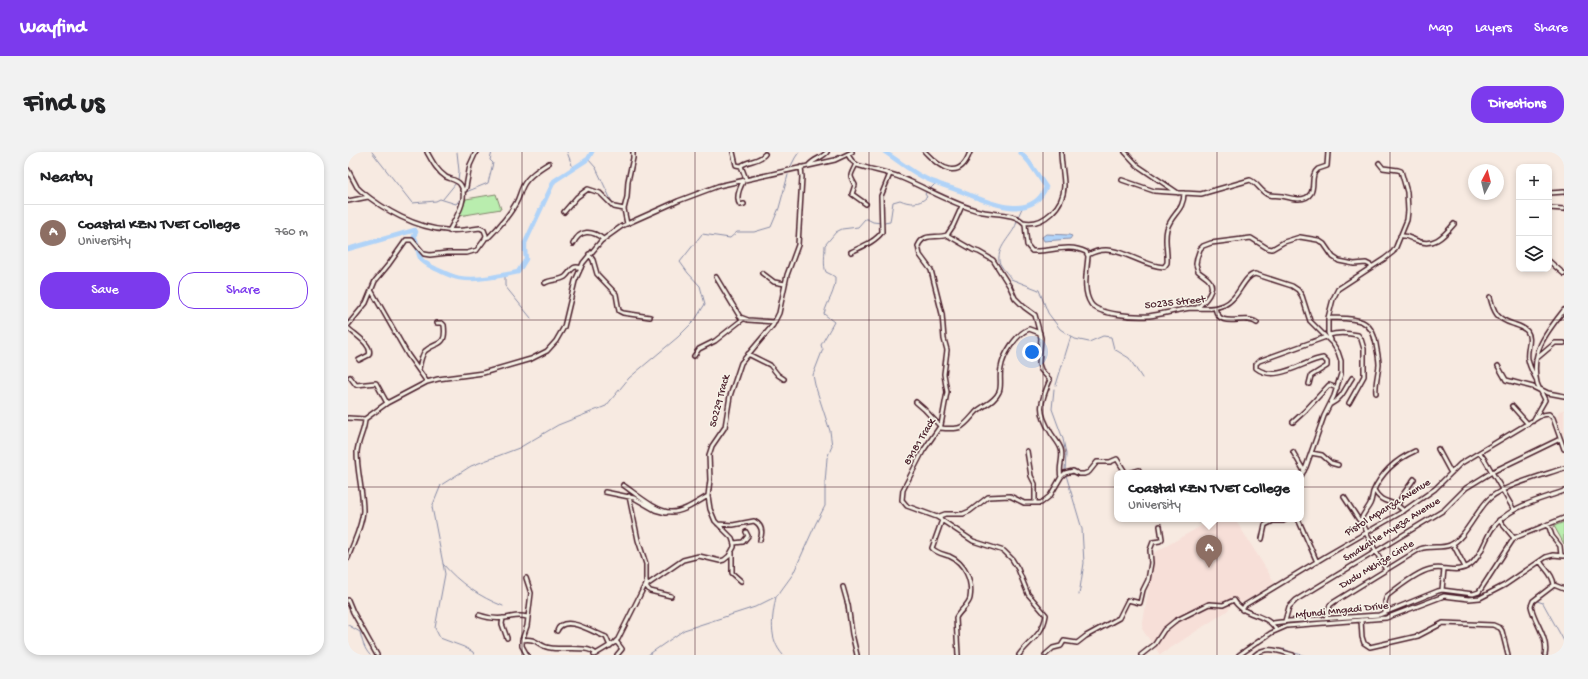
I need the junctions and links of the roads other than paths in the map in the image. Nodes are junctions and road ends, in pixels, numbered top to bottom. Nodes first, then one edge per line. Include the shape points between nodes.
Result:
1 (427, 152) edge
2 (476, 152) edge
3 (633, 152) edge
4 (733, 152) edge
5 (827, 152) edge
6 (852, 152) edge
7 (925, 152) edge
8 (970, 152) edge
9 (1061, 152) edge
10 (1125, 152) edge
11 (1328, 152) edge
12 (765, 154) dead end
13 (848, 155) junction
14 (548, 163) dead end
15 (1379, 163) dead end
16 (856, 164) junction
17 (809, 165) junction
18 (741, 166) junction
19 (801, 167) junction
20 (348, 170) edge
21 (890, 174) junction
22 (745, 179) junction
23 (1122, 180) dead end
24 (462, 190) junction
25 (1564, 192) edge
26 (1178, 193) junction
27 (1184, 193) junction
28 (1552, 193) edge
29 (368, 197) junction
30 (348, 201) edge
31 (744, 204) dead end
32 (866, 204) dead end
33 (962, 206) junction
34 (1552, 208) edge
35 (624, 209) junction
36 (1564, 209) edge
37 (564, 212) dead end
38 (1023, 222) junction
39 (627, 224) junction
40 (1454, 224) dead end
41 (449, 231) junction
42 (947, 235) junction
43 (1400, 236) junction
44 (486, 238) junction
45 (604, 239) junction
46 (573, 244) dead end
47 (851, 252) dead end
48 (589, 254) junction
49 (1088, 255) junction
50 (1552, 264) edge
51 (1372, 266) junction
52 (581, 268) junction
53 (762, 273) dead end
54 (1564, 274) edge
55 (716, 278) dead end
56 (545, 283) dead end
57 (785, 284) junction
58 (371, 290) junction
59 (1490, 297) dead end
60 (1197, 308) junction
61 (1215, 308) junction
62 (1564, 310) edge
63 (650, 317) dead end
64 (1328, 318) junction
65 (743, 319) junction
66 (775, 322) junction
67 (436, 323) dead end
68 (1257, 323) dead end
69 (348, 325) edge
70 (348, 328) edge
71 (1040, 333) junction
72 (1327, 336) junction
73 (1564, 343) edge
74 (748, 354) junction
75 (694, 356) dead end
76 (1536, 359) junction
77 (359, 360) dead end
78 (1498, 366) dead end
79 (419, 369) junction
80 (350, 377) dead end
81 (1352, 378) dead end
82 (784, 379) dead end
83 (1537, 380) junction
84 (427, 382) junction
85 (1309, 384) dead end
86 (1337, 388) junction
87 (1540, 390) junction
88 (1376, 393) dead end
89 (1564, 396) edge
90 (916, 402) dead end
91 (1349, 403) dead end
92 (387, 404) junction
93 (1331, 404) junction
94 (1512, 406) dead end
95 (348, 418) edge
96 (365, 419) junction
97 (1533, 421) junction
98 (1293, 422) dead end
99 (1528, 424) junction
100 (940, 428) junction
101 (1560, 439) junction
102 (1438, 449) dead end
103 (1564, 449) edge
104 (1027, 451) dead end
105 (1415, 451) dead end
106 (1293, 452) dead end
107 (1311, 453) junction
108 (1480, 454) junction
109 (1338, 465) dead end
110 (1564, 468) edge
111 (1124, 470) edge
112 (1303, 470) edge
113 (1304, 471) edge
114 (1451, 472) junction
115 (1492, 472) junction
116 (1061, 477) junction
117 (1414, 479) dead end
118 (623, 485) dead end
119 (1374, 490) junction
120 (1503, 490) junction
121 (1564, 491) edge
122 (605, 492) dead end
123 (629, 496) junction
124 (708, 496) junction
125 (1344, 497) dead end
126 (1035, 503) junction
127 (1398, 505) junction
128 (1514, 510) junction
129 (1404, 511) junction
130 (672, 512) junction
131 (937, 517) junction
132 (1564, 518) edge
133 (942, 520) junction
134 (1361, 520) junction
135 (1499, 520) junction
136 (1271, 522) edge
137 (1299, 522) edge
138 (718, 524) junction
139 (1548, 524) junction
140 (1160, 526) dead end
141 (746, 532) dead end
142 (1366, 533) junction
143 (1514, 538) junction
144 (1262, 539) dead end
145 (760, 540) dead end
146 (734, 543) junction
147 (1453, 544) junction
148 (732, 552) junction
149 (1376, 552) junction
150 (1563, 555) edge
151 (348, 558) edge
152 (1540, 561) junction
153 (1317, 562) junction
154 (1464, 568) junction
155 (1444, 569) junction
156 (1386, 570) junction
157 (526, 578) dead end
158 (741, 581) dead end
159 (1554, 585) junction
160 (646, 586) junction
161 (843, 587) dead end
162 (1564, 589) edge
163 (1442, 590) junction
164 (671, 596) dead end
165 (348, 601) edge
166 (1242, 610) junction
167 (1385, 613) junction
168 (479, 615) dead end
169 (527, 617) junction
170 (503, 618) junction
171 (1326, 618) junction
172 (1361, 620) junction
173 (1285, 621) junction
174 (1272, 623) junction
175 (1276, 630) junction
176 (557, 631) dead end
177 (507, 638) dead end
178 (522, 640) junction
179 (616, 641) junction
180 (1257, 643) junction
181 (610, 646) junction
182 (1260, 652) junction
183 (377, 655) edge
184 (527, 655) edge
185 (595, 655) edge
186 (617, 655) edge
187 (856, 655) edge
188 (958, 655) edge
189 (1019, 655) edge
190 (1045, 655) edge
191 (1141, 655) edge
192 (1239, 655) edge
193 (1255, 655) edge
194 (1293, 655) edge
195 (1508, 655) edge
196 (1545, 655) edge

1 - 24 street via 441,172 459,183
2 - 24 street via 470,165 465,190
3 - 35 street
4 - 18 street via 736,164
5 - 17 street
6 - 13 street
7 - 8 street via 953,170 963,165
9 - 38 street via 1064,186 1058,206 1051,214 1037,222
10 - 26 street via 1138,166
11 - 27 street via 1327,166 1316,172 1311,191 1305,197 1292,199 1269,195 1250,180 1201,194
12 - 18 street
13 - 16 street
13 - 17 street
14 - 44 street via 529,178 504,221
15 - 43 street via 1383,168 1400,170 1403,177 1408,212
16 - 21 street
16 - 32 street via 850,176 855,185 852,194
17 - 19 street
18 - 22 street
19 - 22 street
19 - 57 street, 50229 Track via 803,173 798,245
20 - 29 street via 357,187
21 - 33 street
21 - 47 street via 881,196 882,232 879,237
22 - 31 street via 739,189 738,200 740,205
22 - 39 street via 700,192
23 - 26 street via 1162,193
24 - 41 street via 462,203
25 - 28 street
26 - 27 street
27 - 49 street via 1183,204 1167,229 1166,266 1148,264 1111,250 1100,250
29 - 30 street
29 - 41 street via 402,217
33 - 38 street via 979,212 1016,218
33 - 42 street
34 - 36 street
35 - 37 street via 614,207 600,193 588,189
35 - 39 street
38 - 49 street via 1027,245 1032,251 1066,247 1078,248
39 - 45 street
40 - 43 street via 1442,237 1429,244
41 - 44 street via 480,228 485,232
42 - 71 street via 993,260 1015,298 1035,315
42 - 100 street, 87181 Track via 923,238 918,246 920,255 931,270 942,314 947,350 944,374 946,404
43 - 51 street via 1393,252
44 - 58 street via 481,246 471,252 430,255 424,254 412,240 406,240
45 - 46 street via 587,232 578,235
45 - 48 street
48 - 52 street
48 - 63 street via 597,274 616,294 619,311
49 - 60 street, 50235 Street via 1086,291 1092,305 1097,309 1143,316
50 - 54 street
51 - 60 street via 1366,263 1343,263 1333,257 1320,241 1304,237 1284,242 1272,249 1251,238 1211,243 1200,249 1197,258 1198,271 1208,279 1211,287 1210,295
51 - 64 street via 1338,289
52 - 56 street via 574,267 562,278
52 - 84 street via 564,327 547,350 531,359 483,373
53 - 57 street via 774,282
55 - 65 street
57 - 66 street, 50229 Track
58 - 69 street via 366,303
58 - 79 street via 408,355
59 - 83 street via 1497,315 1528,333 1528,360
60 - 61 street, 50235 Street
61 - 68 street via 1220,318 1250,320
61 - 72 street, 50235 Street via 1231,301 1248,277 1258,274 1298,290 1310,322
62 - 76 street via 1543,337
64 - 72 street
64 - 88 street via 1354,319 1364,323 1374,334 1379,362
65 - 66 street
65 - 75 street
66 - 74 street, 50229 Track
67 - 79 street via 445,326 443,340 425,351
70 - 77 street via 370,350 369,355
71 - 100 street via 1028,329 1013,343 1002,365 1000,389 996,397 977,411 967,424 956,428
71 - 116 street via 1039,364 1042,373 1050,380 1040,408 1043,420 1062,450
72 - 85 street via 1256,364 1256,368 1261,371 1279,372 1290,371 1323,358 1327,362 1326,366 1311,376
72 - 86 street, 50235 Street via 1341,361
72 - 91 street via 1349,333 1358,335 1363,344 1364,376
73 - 76 street via 1555,343
74 - 82 street via 770,365
74 - 124 street, 50229 Track via 741,363 734,384 725,427 710,450
76 - 83 street
78 - 87 street via 1506,380
79 - 84 street
80 - 92 street via 356,385 376,383
81 - 93 street via 1342,396
83 - 87 street
84 - 92 street
86 - 93 street, 50235 Street
86 - 98 street via 1329,385
87 - 89 street
87 - 97 street via 1545,400
90 - 100 street
92 - 96 street
93 - 107 street, 50235 Street
94 - 99 street
95 - 96 street
96 - 151 street via 357,454 363,498 362,512 360,526
97 - 99 street, Pistol Mpanza Avenue
97 - 101 street, Pistol Mpanza Avenue via 1549,414 1555,422
99 - 108 street, Pistol Mpanza Avenue
100 - 131 street, 87181 Track via 924,451 902,497 907,506
101 - 103 street, Pistol Mpanza Avenue
101 - 115 street, Smakahle Myeza Avenue
102 - 114 street
104 - 126 street via 1031,476 1035,484
105 - 119 street via 1387,470
106 - 112 street
107 - 109 street via 1322,454 1331,463
107 - 113 street, 50235 Street
108 - 114 street, Pistol Mpanza Avenue via 1467,459
108 - 115 street
110 - 120 street
111 - 116 street via 1116,458 1110,462 1097,462 1084,474 1070,471
114 - 129 street, Pistol Mpanza Avenue via 1435,490
115 - 120 street
115 - 149 street, Smakahle Myeza Avenue via 1466,488 1447,508
116 - 126 street via 1050,496 1043,502
117 - 127 street
118 - 130 street via 654,507
119 - 127 street via 1381,499
119 - 134 street
120 - 128 street
120 - 147 street via 1488,499
121 - 128 street
122 - 123 street
123 - 130 street via 655,510
123 - 160 street via 647,569
124 - 130 street
124 - 138 street, 50229 Track via 710,509
125 - 134 street
126 - 131 street via 1024,503 1010,496 988,497 963,514 945,514
127 - 129 street
128 - 135 street
129 - 142 street, Pistol Mpanza Avenue
131 - 133 street, 87181 Track
132 - 139 street
133 - 188 street via 932,548 957,561 970,583 970,599 956,618
133 - 189 street, 87181 Track via 973,541 1004,551 1018,569 1028,594 1046,615 1040,632
134 - 142 street
135 - 143 street
135 - 154 street via 1474,560
136 - 144 street via 1265,525
137 - 153 street
138 - 145 street via 732,525 754,521 762,529
138 - 146 street, 50229 Track
139 - 143 street
139 - 150 street
140 - 190 street via 1162,539 1150,545 1148,580 1140,603 1128,600 1119,618 1077,643 1064,641 1061,646 1053,648
141 - 146 street via 748,536 743,542
142 - 149 street
142 - 153 street, Pistol Mpanza Avenue
143 - 163 street via 1479,592 1468,594
146 - 148 street
147 - 154 street
147 - 156 street, Dudu Mkhize Circle via 1420,549
148 - 158 street via 732,573
148 - 160 street via 720,561 699,556 683,560
149 - 156 street
149 - 173 street, Smakahle Myeza Avenue via 1293,602
150 - 152 street, Mfundi Mngadi Drive via 1549,556
152 - 159 street via 1552,576
152 - 172 street, Mfundi Mngadi Drive via 1505,585 1480,598 1444,596 1390,617
153 - 166 street, Pistol Mpanza Avenue via 1245,605
154 - 155 street
155 - 163 street
155 - 167 street via 1427,570 1390,594 1386,599
156 - 171 street, Dudu Mkhize Circle via 1334,602 1328,609
157 - 169 street via 531,593
159 - 162 street
159 - 196 street via 1532,603 1532,611 1546,645
160 - 164 street via 650,591
160 - 179 street
161 - 187 street
163 - 167 street
165 - 183 street
166 - 174 street
166 - 191 street via 1234,600 1223,605 1210,604 1175,621 1164,630 1155,644
167 - 171 street via 1374,616
168 - 170 street
169 - 170 street via 518,615
169 - 178 street
170 - 177 street via 502,624
171 - 173 street
172 - 175 street, Mfundi Mngadi Drive via 1292,626
172 - 195 street via 1364,643 1370,647 1418,636 1443,623 1493,625 1502,631
173 - 174 street
174 - 175 street
175 - 180 street, Mfundi Mngadi Drive
176 - 181 street via 566,623 579,625 606,636
178 - 184 street
178 - 185 street via 532,639 550,648 592,651
179 - 181 street
179 - 186 street via 622,650
180 - 182 street
180 - 192 street, Mfundi Mngadi Drive
181 - 185 street
182 - 193 street
182 - 194 street via 1273,649

